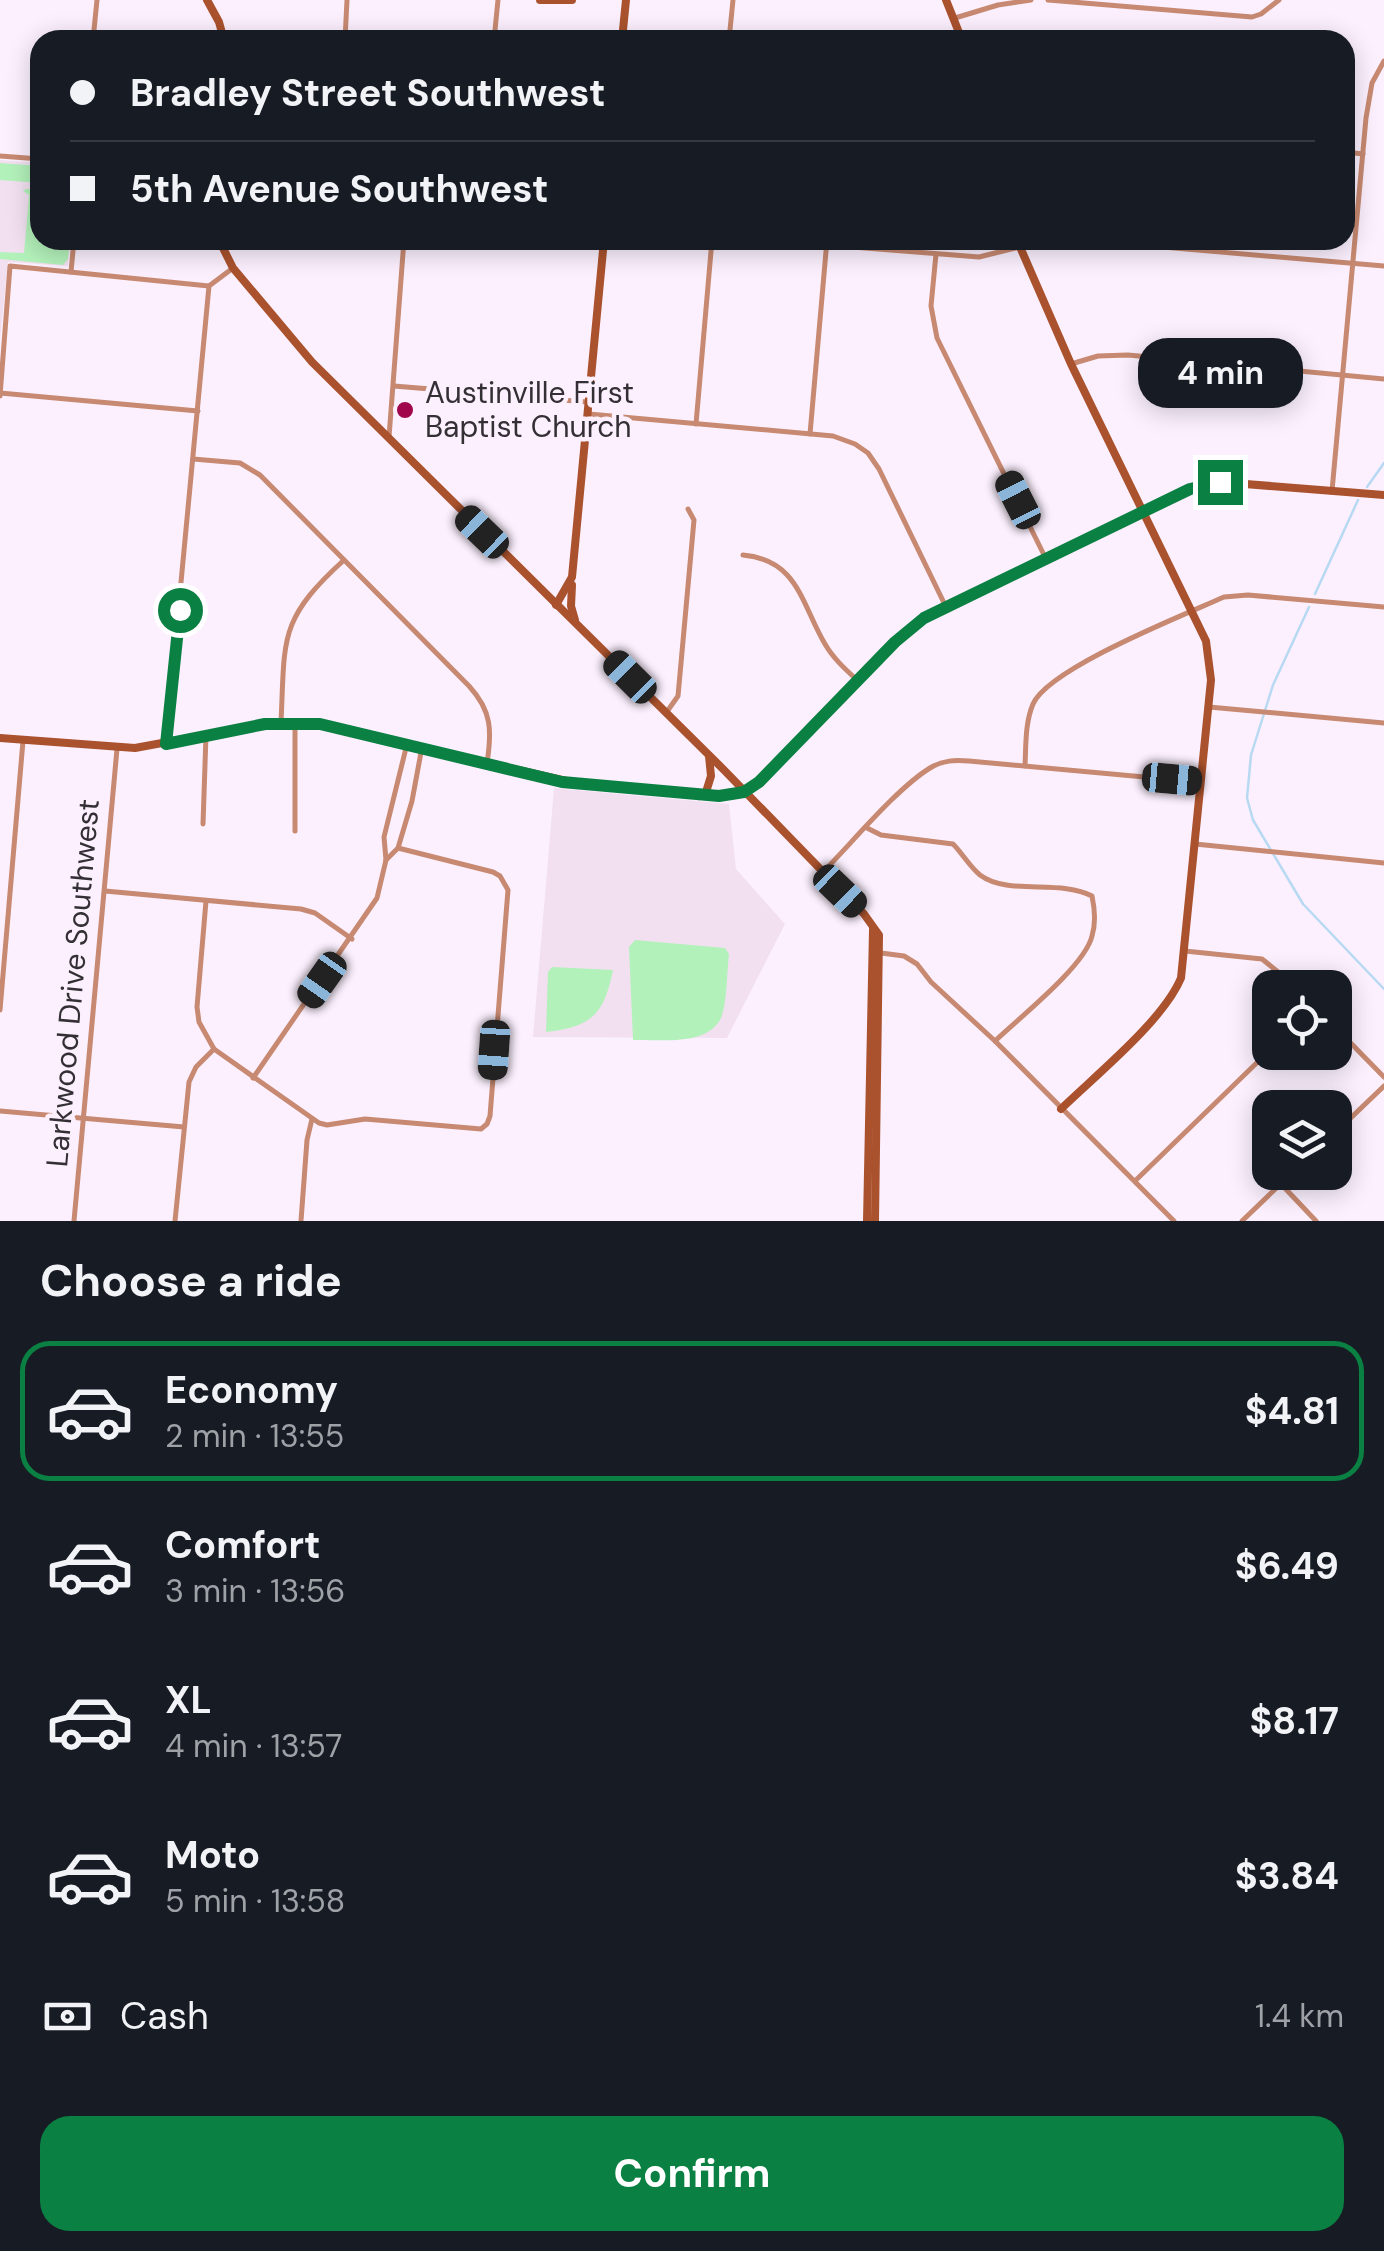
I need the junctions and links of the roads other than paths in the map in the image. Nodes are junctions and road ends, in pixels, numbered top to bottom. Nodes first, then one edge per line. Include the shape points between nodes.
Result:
1 (97, 0) edge
2 (207, 0) edge
3 (348, 0) edge
4 (498, 0) edge
5 (540, 0) edge
6 (572, 0) edge
7 (732, 0) edge
8 (946, 0) edge
9 (1031, 0) edge
10 (1048, 0) edge
11 (1278, 0) edge
12 (624, 2) edge
13 (955, 18) junction
14 (94, 30) edge
15 (221, 30) edge
16 (346, 30) edge
17 (495, 30) edge
18 (623, 30) edge
19 (730, 30) edge
20 (959, 30) edge
21 (1384, 61) edge
22 (1355, 153) edge
23 (1362, 154) junction
24 (0, 156) edge
25 (30, 158) edge
26 (1355, 240) edge
27 (73, 250) edge
28 (224, 250) edge
29 (403, 250) edge
30 (603, 250) edge
31 (711, 250) edge
32 (826, 250) edge
33 (900, 250) edge
34 (1001, 250) edge
35 (1022, 250) edge
36 (1194, 250) edge
37 (1354, 250) edge
38 (936, 254) junction
39 (1353, 264) junction
40 (1384, 266) edge
41 (233, 268) junction
42 (71, 272) junction
43 (209, 286) junction
44 (1072, 364) junction
45 (1343, 376) junction
46 (1384, 379) edge
47 (392, 386) junction
48 (0, 394) edge
49 (590, 402) junction
50 (198, 411) junction
51 (588, 414) junction
52 (696, 424) junction
53 (810, 434) junction
54 (388, 440) junction
55 (194, 459) junction
56 (1332, 491) junction
57 (1380, 495) edge
58 (688, 509) dead end
59 (1143, 512) junction
60 (743, 556) dead end
61 (1046, 559) junction
62 (344, 560) junction
63 (572, 576) junction
64 (544, 594) junction
65 (556, 605) junction
66 (1384, 607) edge
67 (946, 608) junction
68 (1193, 612) junction
69 (576, 624) junction
70 (857, 680) junction
71 (1208, 707) junction
72 (666, 714) junction
73 (281, 723) junction
74 (295, 723) junction
75 (1384, 723) edge
76 (206, 734) junction
77 (0, 738) edge
78 (23, 741) junction
79 (408, 743) junction
80 (166, 744) junction
81 (422, 747) junction
82 (117, 749) junction
83 (709, 756) junction
84 (487, 763) junction
85 (1025, 766) junction
86 (1202, 782) junction
87 (744, 792) junction
88 (699, 796) junction
89 (202, 824) dead end
90 (867, 828) junction
91 (294, 831) dead end
92 (384, 837) junction
93 (1195, 844) junction
94 (399, 845) junction
95 (386, 860) junction
96 (1384, 863) edge
97 (822, 872) junction
98 (104, 890) junction
99 (206, 900) junction
100 (873, 930) junction
101 (352, 938) junction
102 (1185, 951) junction
103 (880, 953) junction
104 (1280, 970) edge
105 (0, 1010) edge
106 (995, 1041) junction
107 (1352, 1044) edge
108 (214, 1050) junction
109 (1252, 1067) edge
110 (1384, 1077) edge
111 (253, 1078) junction
112 (1384, 1086) edge
113 (1061, 1109) junction
114 (0, 1111) edge
115 (1352, 1116) edge
116 (83, 1119) junction
117 (312, 1119) junction
118 (184, 1127) junction
119 (1136, 1180) junction
120 (1275, 1190) edge
121 (1287, 1190) edge
122 (74, 1221) edge
123 (175, 1221) edge
124 (301, 1221) edge
125 (867, 1221) edge
126 (875, 1221) edge
127 (1174, 1221) edge
128 (1242, 1221) edge
129 (1316, 1221) edge

1 - 14 street
2 - 15 street
3 - 16 street
4 - 17 street
5 - 6 street
7 - 19 street
8 - 13 street
9 - 13 street
10 - 11 street via 1252,16
12 - 18 street
13 - 20 street
21 - 23 street via 1372,83
22 - 23 street
23 - 26 street
24 - 25 street
27 - 42 street
28 - 41 street
29 - 47 street
30 - 49 street
31 - 52 street
32 - 53 street
33 - 38 street
34 - 38 street via 979,257
35 - 44 street
36 - 39 street
37 - 39 street
38 - 61 street via 931,306 937,338
39 - 40 street
39 - 45 street
41 - 43 street
41 - 54 street
42 - 43 street
42 - 48 street via 10,266
43 - 50 street
44 - 45 street via 1118,355
44 - 59 street
45 - 46 street
45 - 56 street
47 - 49 street
47 - 54 street
48 - 50 street
49 - 51 street
50 - 55 street
51 - 52 street
51 - 63 street
52 - 53 street
53 - 67 street via 841,438 868,453
54 - 64 street
55 - 62 street via 254,470
55 - 80 street
56 - 57 street
56 - 59 street via 1220,482
58 - 72 street via 694,520 678,696
59 - 61 street
59 - 68 street
60 - 70 street via 767,559 787,572 832,655
61 - 67 street
62 - 73 street via 305,598 290,626
62 - 84 street via 484,704 491,726
63 - 64 street via 560,592
63 - 65 street
63 - 69 street
64 - 65 street
65 - 69 street
66 - 68 street via 1234,596
67 - 70 street via 906,632
68 - 71 street via 1208,654
68 - 85 street via 1048,686 1028,721
69 - 72 street
70 - 87 street
71 - 75 street
71 - 86 street
72 - 83 street
73 - 74 street
73 - 76 street
74 - 79 street
74 - 91 street
76 - 80 street
76 - 89 street
77 - 78 street
78 - 82 street
78 - 105 street
79 - 81 street
79 - 92 street
80 - 82 street
81 - 84 street
81 - 94 street
82 - 98 street, Larkwood Drive Southwest
83 - 87 street
83 - 88 street via 709,783
84 - 88 street via 562,782
85 - 86 street
85 - 90 street via 944,762 910,784
86 - 93 street
87 - 88 street
87 - 97 street
90 - 97 street
90 - 106 street via 881,836 954,844 986,878 1092,896 1092,938 1084,956
92 - 94 street
92 - 95 street
93 - 96 street
93 - 102 street
94 - 95 street
94 - 117 street via 500,876 508,890 488,1124 473,1129 366,1119 327,1125
95 - 101 street via 377,898
97 - 100 street
98 - 99 street
98 - 116 street, Larkwood Drive Southwest
99 - 101 street via 308,911
99 - 108 street via 197,1006
100 - 103 street
100 - 125 street
101 - 111 street
102 - 104 street via 1255,956
102 - 113 street via 1175,993
103 - 106 street via 917,964
103 - 126 street
106 - 113 street
107 - 110 street
108 - 111 street
108 - 118 street via 192,1074
109 - 119 street
111 - 117 street
112 - 115 street
113 - 119 street
114 - 116 street
116 - 118 street
116 - 122 street, Larkwood Drive Southwest
117 - 124 street
118 - 123 street
119 - 127 street
120 - 128 street
121 - 129 street

